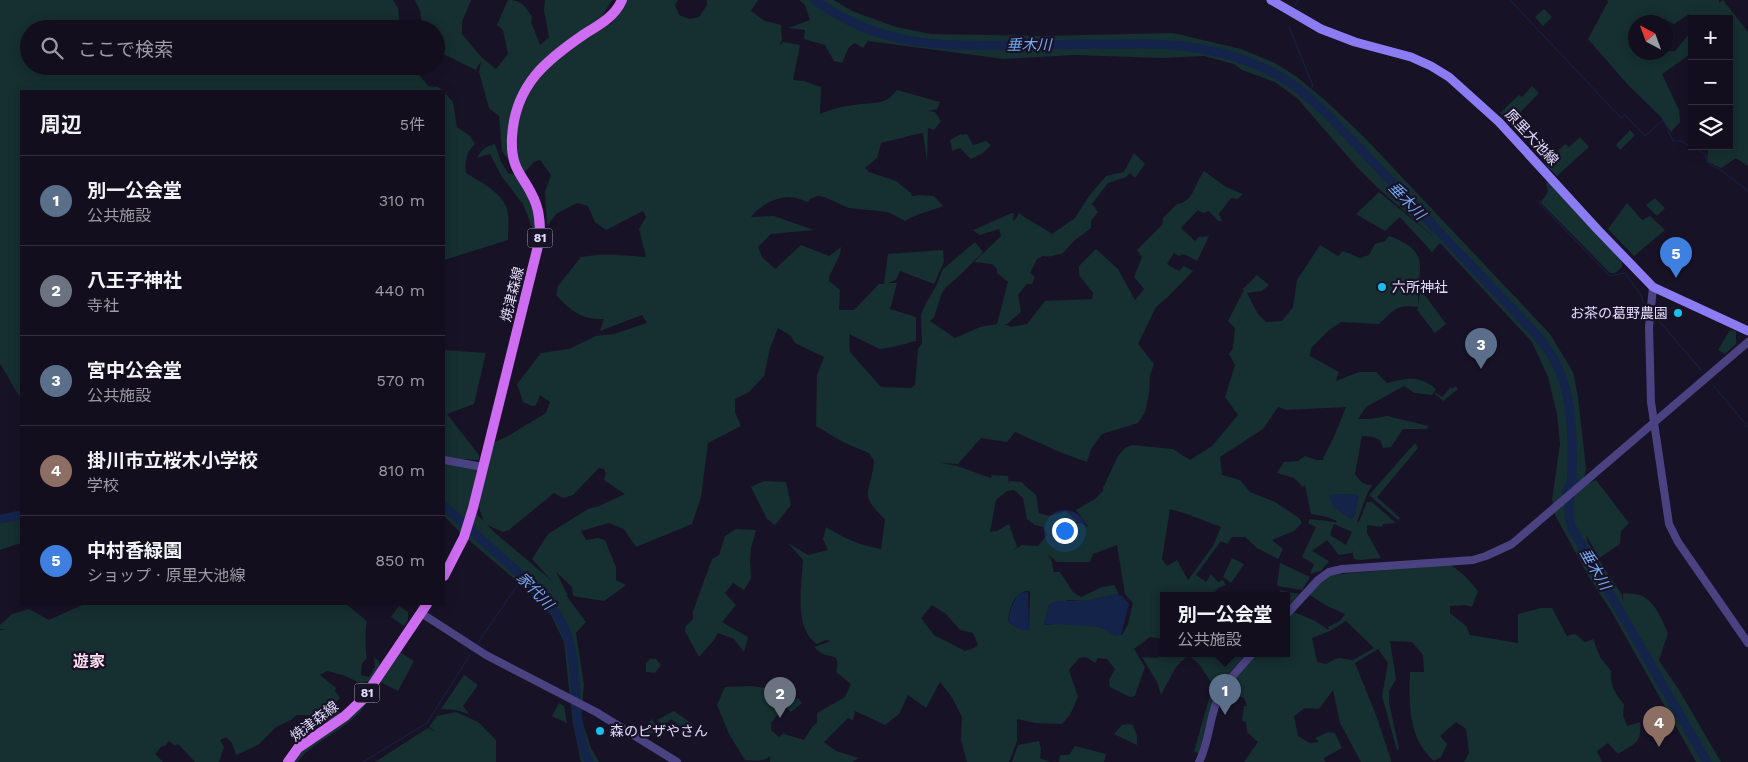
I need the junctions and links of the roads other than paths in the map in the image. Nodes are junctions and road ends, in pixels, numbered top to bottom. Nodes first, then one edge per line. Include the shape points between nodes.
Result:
1 (622, 0) edge
2 (1271, 0) edge
3 (1653, 287) junction
4 (1748, 331) edge
5 (1748, 342) edge
6 (1654, 424) junction
7 (445, 460) edge
8 (483, 467) junction
9 (445, 574) edge
10 (426, 605) edge
11 (1290, 611) edge
12 (420, 614) junction
13 (1748, 643) edge
14 (1249, 657) edge
15 (288, 762) edge
16 (677, 762) edge
17 (1199, 762) edge

1 - 8 main road, 焼津森線 / 81 via 613,15 540,69 525,91 513,124 512,153 518,172 536,204 540,238
2 - 3 main road, 原里大池線 via 1321,29 1355,42 1411,56 1449,77 1499,122
3 - 4 main road, 原里大池線
3 - 6 street via 1649,364
5 - 6 street
6 - 11 street via 1512,544 1486,556 1452,562 1329,572
6 - 13 street via 1673,534
7 - 8 street
8 - 9 main road, 焼津森線 / 81 via 464,536
10 - 12 main road, 焼津森線 / 81
12 - 15 main road, 焼津森線 / 81 via 363,699 345,716 298,748
12 - 16 street via 486,655 616,724
14 - 17 street via 1219,695

